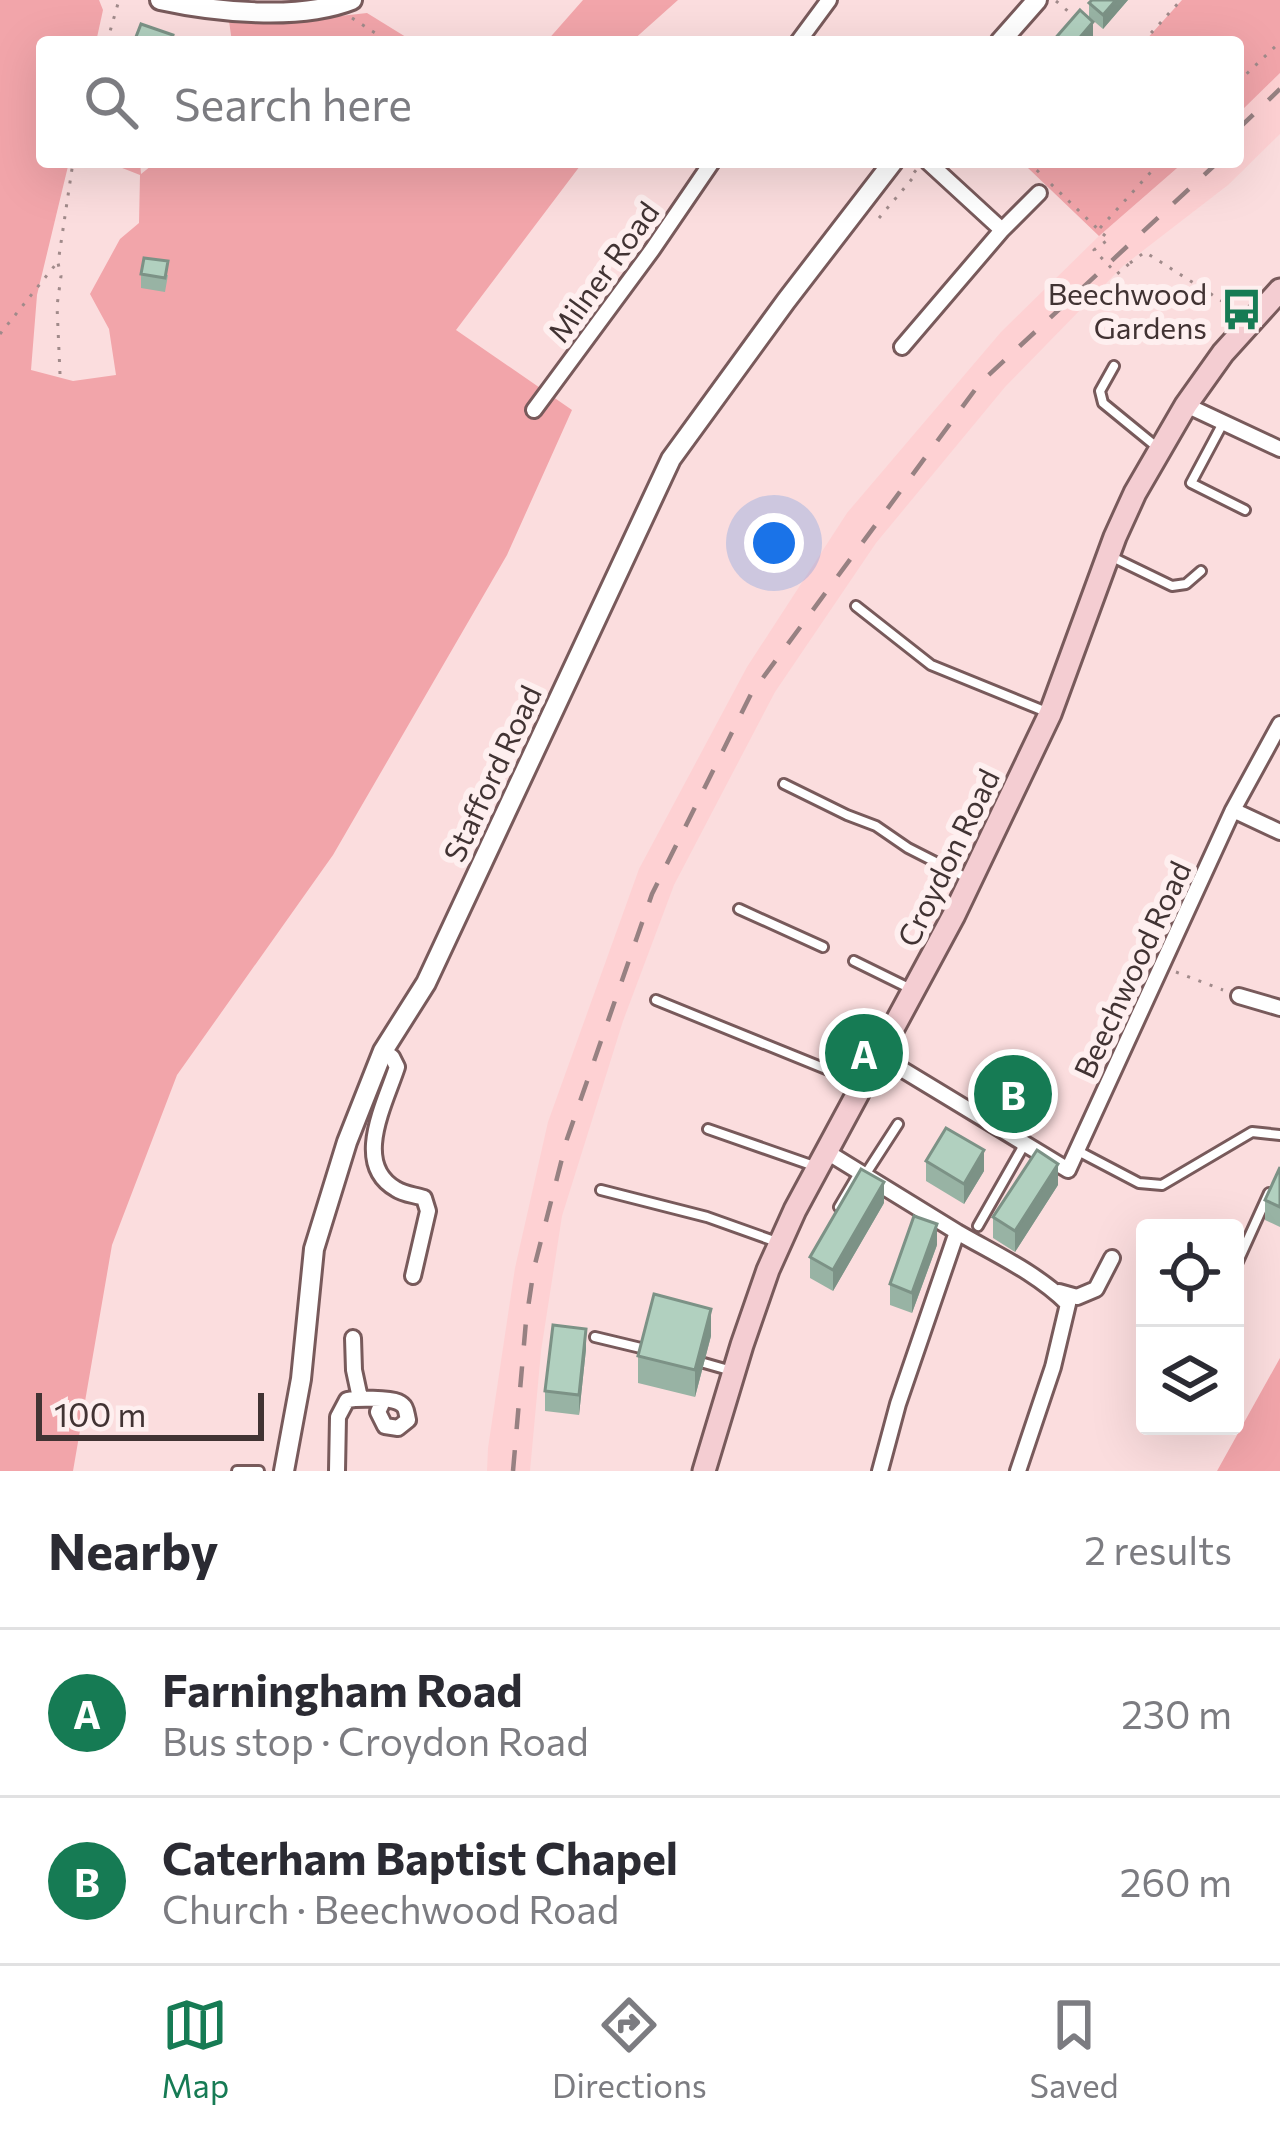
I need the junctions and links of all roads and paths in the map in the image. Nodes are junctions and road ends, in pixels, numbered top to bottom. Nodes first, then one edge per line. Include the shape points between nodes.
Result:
1 (119, 0) edge
2 (160, 0) edge
3 (829, 0) edge
4 (1037, 0) edge
5 (1054, 0) edge
6 (1181, 0) edge
7 (344, 3) edge
8 (287, 5) edge
9 (1080, 21) edge
10 (109, 36) edge
11 (382, 36) edge
12 (802, 36) edge
13 (1005, 36) edge
14 (1148, 36) edge
15 (1280, 42) edge
16 (1244, 76) edge
17 (72, 168) edge
18 (708, 168) edge
19 (888, 168) edge
20 (911, 168) edge
21 (935, 168) edge
22 (1036, 168) edge
23 (1155, 168) edge
24 (1040, 193) dead end
25 (879, 218) dead end
26 (1002, 230) junction
27 (1101, 232) junction
28 (58, 263) junction
29 (1280, 290) edge
30 (1252, 320) junction
31 (0, 334) edge
32 (902, 347) dead end
33 (1114, 366) dead end
34 (60, 374) dead end
35 (1186, 405) junction
36 (534, 410) dead end
37 (1223, 423) junction
38 (1159, 448) junction
39 (1280, 449) edge
40 (1245, 510) dead end
41 (1108, 555) junction
42 (1201, 571) dead end
43 (856, 606) dead end
44 (1050, 714) junction
45 (1280, 724) edge
46 (784, 784) dead end
47 (1233, 810) junction
48 (1280, 832) edge
49 (970, 880) junction
50 (739, 909) dead end
51 (824, 947) dead end
52 (854, 961) dead end
53 (1163, 967) junction
54 (914, 991) junction
55 (1239, 996) joint
56 (656, 1000) dead end
57 (1280, 1008) edge
58 (383, 1051) junction
59 (880, 1056) junction
60 (865, 1084) junction
61 (898, 1124) dead end
62 (708, 1130) dead end
63 (1280, 1135) edge
64 (1025, 1144) junction
65 (1078, 1150) junction
66 (823, 1160) junction
67 (862, 1174) junction
68 (601, 1190) dead end
69 (1271, 1190) edge
70 (831, 1222) edge
71 (978, 1226) dead end
72 (957, 1232) junction
73 (780, 1243) junction
74 (1244, 1248) edge
75 (1112, 1258) dead end
76 (413, 1276) dead end
77 (1054, 1290) junction
78 (595, 1337) dead end
79 (353, 1338) dead end
80 (646, 1349) edge
81 (704, 1363) edge
82 (734, 1371) junction
83 (360, 1398) junction
84 (383, 1401) dead end
85 (237, 1471) edge
86 (259, 1471) edge
87 (284, 1471) edge
88 (337, 1471) edge
89 (704, 1471) edge
90 (880, 1471) edge
91 (1018, 1471) edge

1 - 10 path
2 - 8 street via 210,9
3 - 12 street
4 - 13 street
5 - 9 path
6 - 14 path
7 - 8 street
7 - 11 path
15 - 16 path
17 - 28 path
18 - 36 street, Milner Road
19 - 58 street, Stafford Road via 671,459 426,982
20 - 25 path via 917,173
21 - 26 street
22 - 27 path
23 - 27 path
24 - 26 street
26 - 32 street
27 - 30 path, bridge via 1109,239 1094,250 1117,274 1145,252
28 - 31 path
28 - 34 path
29 - 30 main road, Croydon Road
30 - 35 main road, Croydon Road
33 - 38 lane via 1100,391 1103,403
35 - 37 street
35 - 38 main road, Croydon Road
37 - 39 street
37 - 40 lane via 1191,483
38 - 41 main road, Croydon Road
41 - 42 lane via 1172,586
41 - 44 main road, Croydon Road
43 - 44 lane via 931,665
44 - 49 main road, Croydon Road
45 - 47 street, Beechwood Road
46 - 49 lane
47 - 48 street
47 - 53 street, Beechwood Road
49 - 54 main road, Croydon Road
50 - 51 lane
52 - 54 lane
53 - 55 path
53 - 65 street, Beechwood Road
54 - 59 main road, Croydon Road
55 - 57 street
56 - 60 lane
58 - 76 street via 397,1067 371,1148 377,1172 396,1190 424,1198
58 - 87 street, Stafford Road via 314,1249
59 - 60 main road, Croydon Road
59 - 64 street
60 - 66 main road, Croydon Road
61 - 67 lane
62 - 66 lane
63 - 65 lane via 1252,1132 1162,1184 1139,1183
64 - 65 street via 1068,1170
64 - 71 lane
66 - 67 street
66 - 73 main road, Croydon Road
67 - 70 lane
67 - 72 street
68 - 73 lane
69 - 74 lane
72 - 77 street
72 - 90 street
73 - 82 main road, Croydon Road
75 - 77 street via 1096,1289 1077,1297
77 - 91 street via 1068,1304
78 - 80 lane
79 - 83 street
81 - 82 lane
82 - 89 main road, Croydon Road
83 - 84 street
83 - 88 street via 346,1400 338,1417
85 - 86 lane

